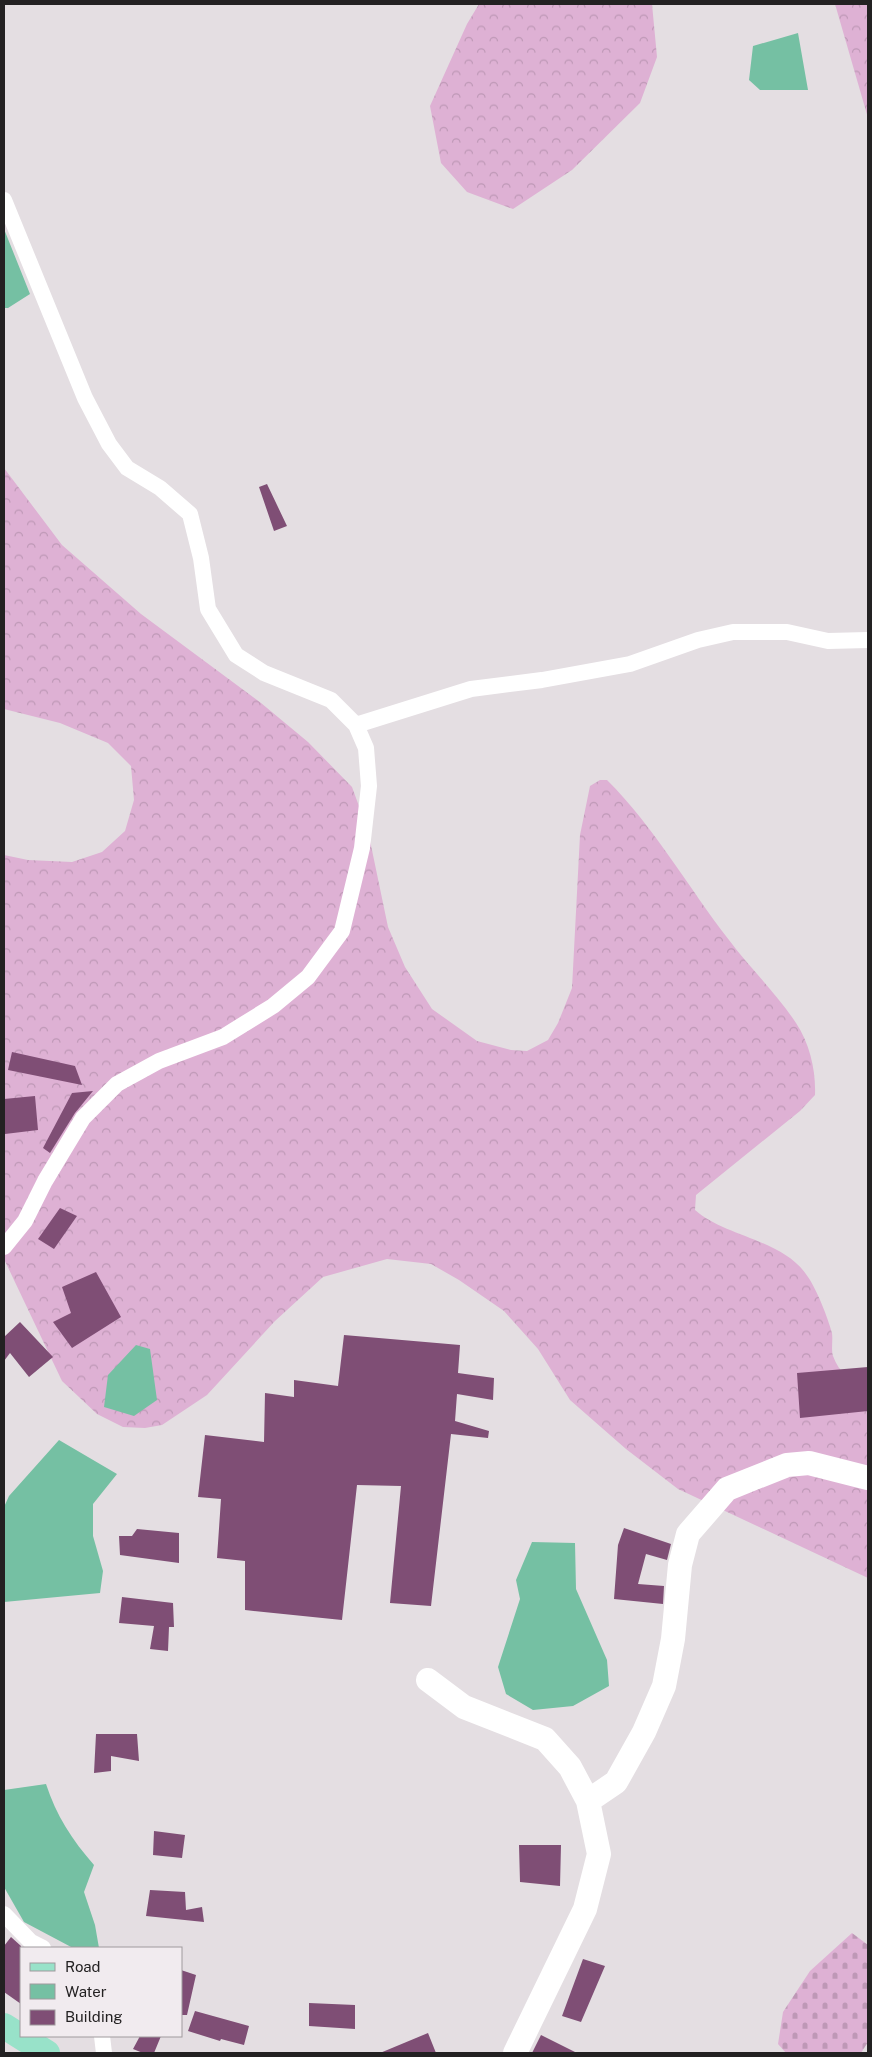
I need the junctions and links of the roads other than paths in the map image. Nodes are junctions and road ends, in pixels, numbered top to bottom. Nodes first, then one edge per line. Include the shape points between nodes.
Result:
1 (4, 200) edge
2 (868, 640) edge
3 (356, 725) junction
4 (4, 1247) edge
5 (868, 1478) edge
6 (428, 1680) dead end
7 (588, 1801) junction
8 (4, 1914) edge
9 (41, 1947) edge
10 (4, 2026) edge
11 (20, 2036) edge
12 (22, 2037) edge
13 (102, 2037) edge
14 (47, 2053) edge
15 (104, 2053) edge
16 (514, 2053) edge

1 - 3 street via 85,398 109,444 127,468 160,488 190,514 201,558 208,609 236,655 264,673 331,700
2 - 3 street via 828,640 787,632 732,632 698,640 630,664 471,689
3 - 4 street via 366,748 369,786 362,848 342,931 308,977 273,1006 223,1037 158,1061 117,1084 83,1118 25,1221
5 - 7 street via 809,1463 787,1465 727,1489 688,1534 680,1565 673,1638 664,1686 644,1732 616,1782
6 - 7 street via 464,1706 545,1739 570,1767
7 - 16 street via 599,1854 585,1909
8 - 9 street via 31,1942
10 - 11 main road
12 - 14 main road
13 - 15 street

